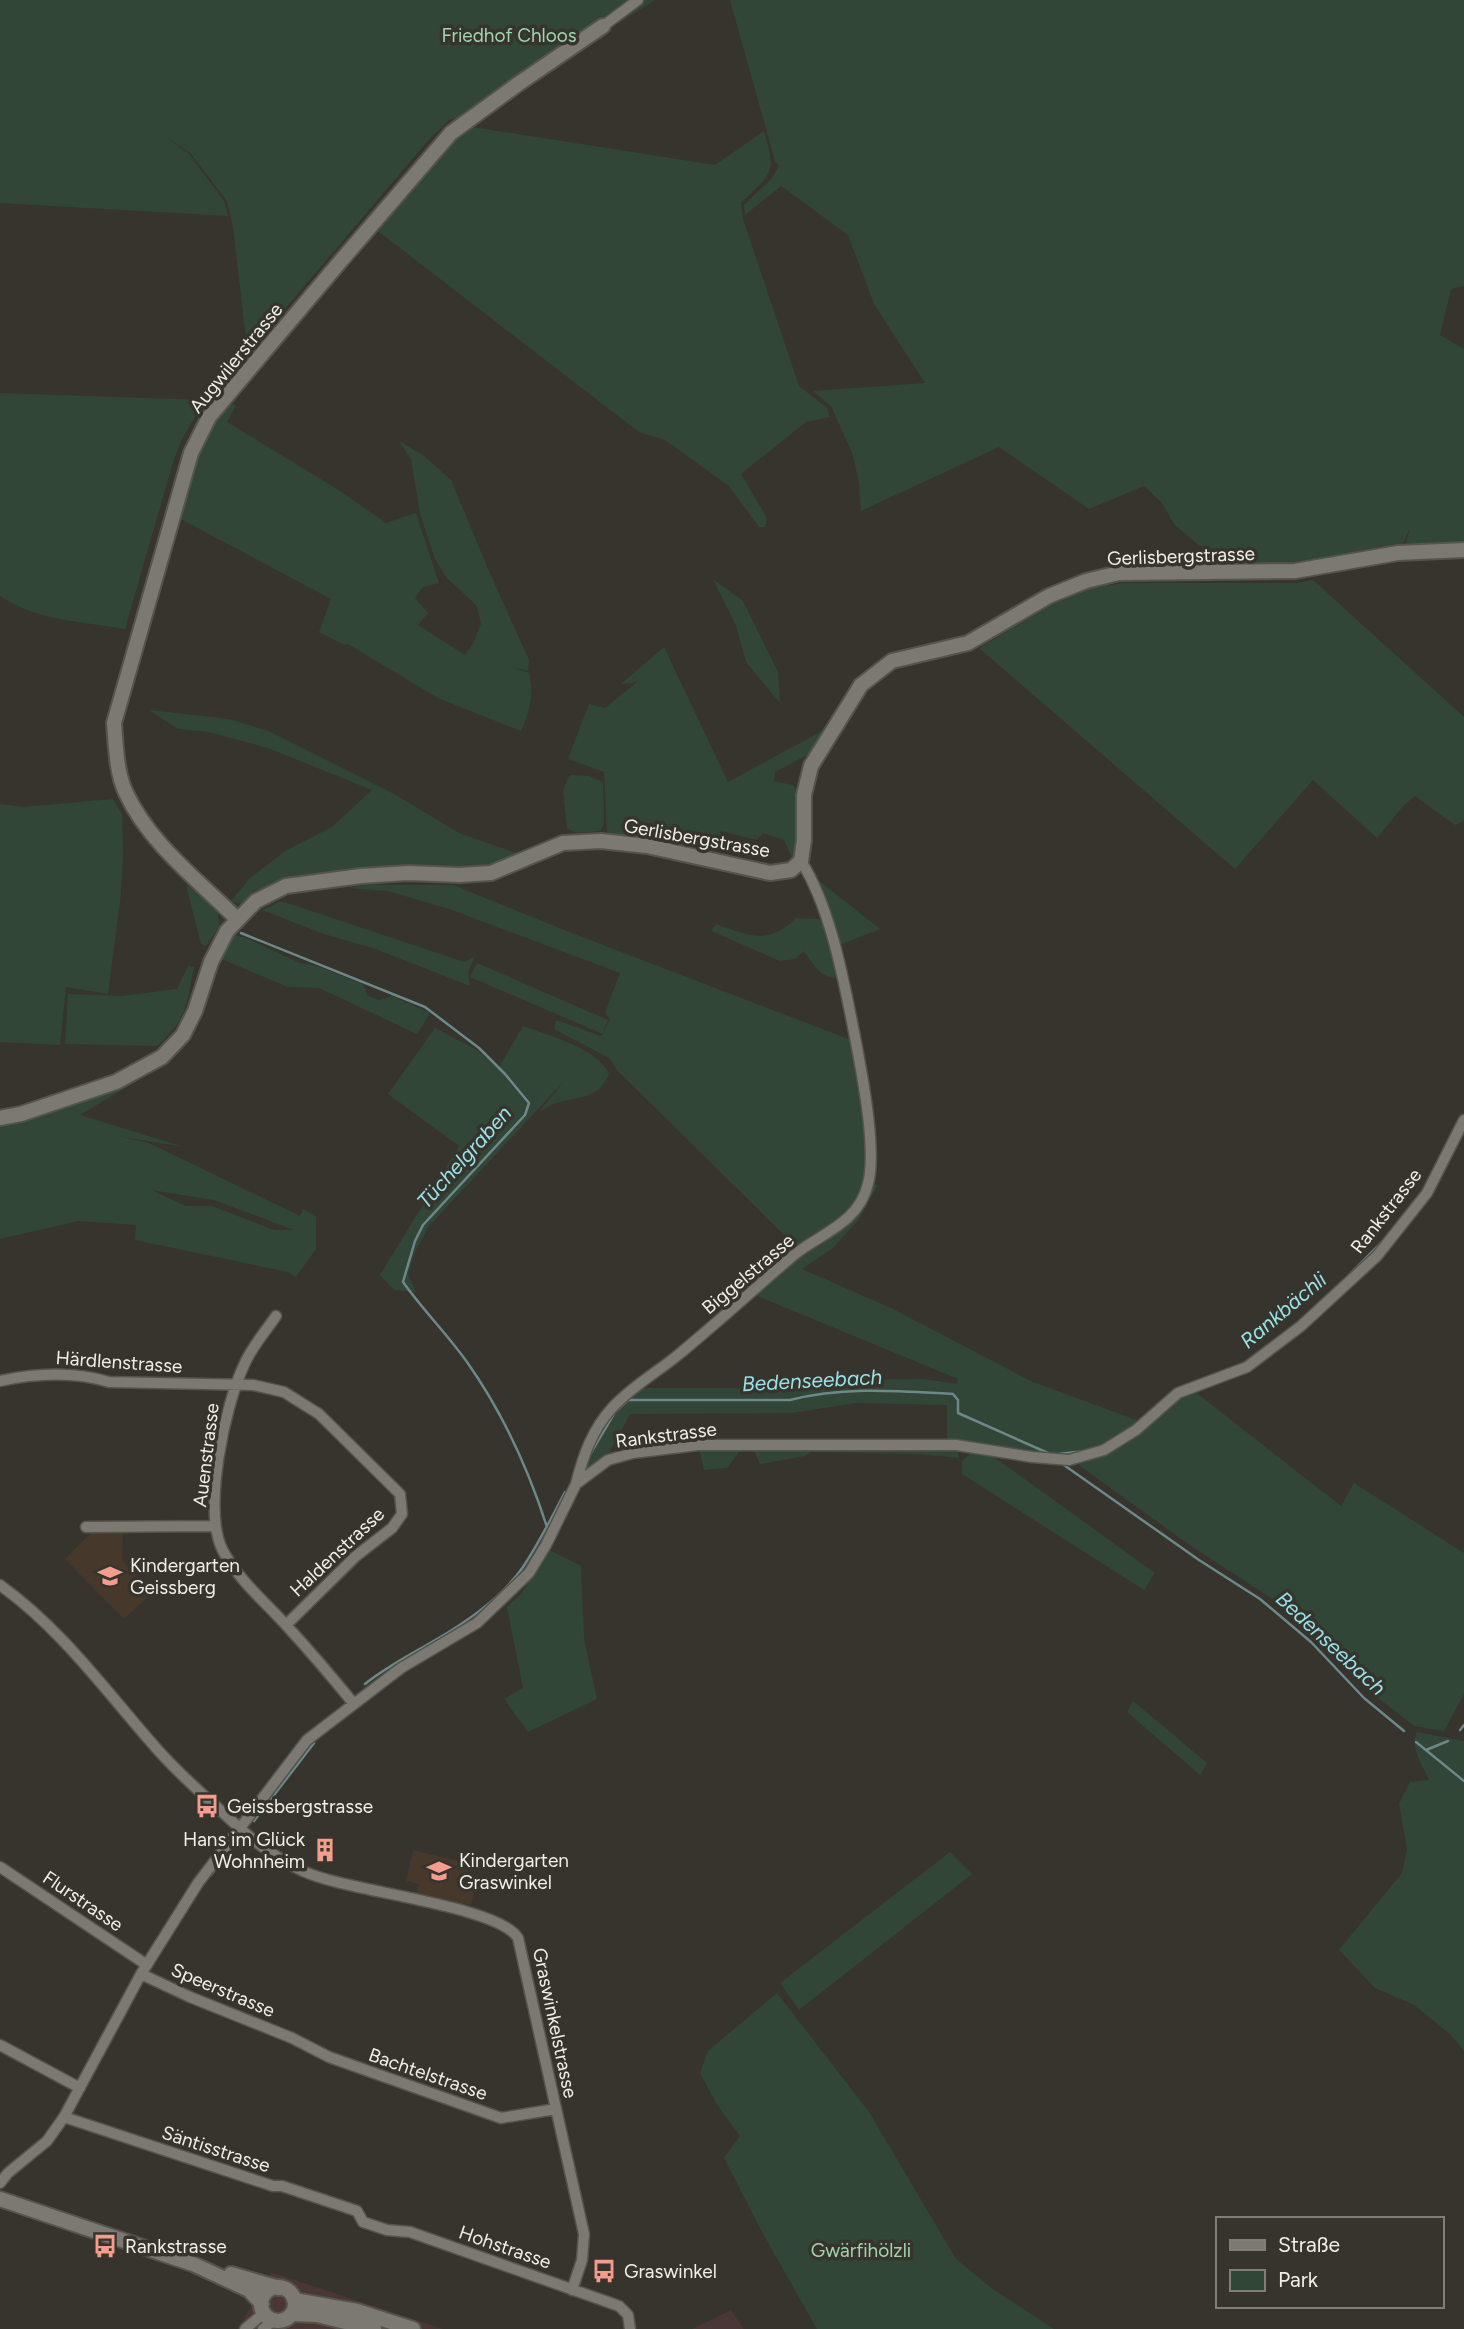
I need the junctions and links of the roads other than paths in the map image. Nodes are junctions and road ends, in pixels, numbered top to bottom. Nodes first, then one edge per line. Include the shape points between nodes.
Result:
1 (638, 0) edge
2 (603, 26) joint
3 (1464, 551) edge
4 (801, 861) junction
5 (237, 919) junction
6 (0, 1118) edge
7 (1464, 1120) edge
8 (276, 1316) dead end
9 (0, 1381) edge
10 (236, 1385) junction
11 (576, 1484) junction
12 (215, 1526) junction
13 (86, 1527) dead end
14 (0, 1585) edge
15 (286, 1625) junction
16 (354, 1704) junction
17 (240, 1828) junction
18 (0, 1867) edge
19 (144, 1970) junction
20 (292, 2038) joint
21 (0, 2045) edge
22 (80, 2088) junction
23 (556, 2109) junction
24 (64, 2117) junction
25 (0, 2183) edge
26 (0, 2199) edge
27 (357, 2211) joint
28 (192, 2264) junction
29 (279, 2288) junction
30 (572, 2290) junction
31 (293, 2307) junction
32 (266, 2317) edge
33 (245, 2329) edge
34 (374, 2329) edge
35 (413, 2329) edge
36 (630, 2329) edge

1 - 2 street, Augwilerstrasse
2 - 5 street, Augwilerstrasse via 452,133 209,418 191,453 114,723 117,757 125,791 150,833
3 - 4 street, Gerlisbergstrasse via 1398,554 1295,572 1119,573 1049,596 968,643 892,661 861,685 811,766 804,795
4 - 5 street, Gerlisbergstrasse via 791,870 770,873 646,846 563,843 491,873 408,873 286,886 256,901
4 - 11 street, Biggelstrasse via 828,922 849,1007 870,1140 869,1182 850,1216 796,1253 611,1409 584,1450
5 - 6 street, Gerlisbergstrasse via 211,962 183,1035 162,1057 116,1082
7 - 11 street, Rankstrasse via 1427,1192 1377,1256 1301,1326 1247,1367 1178,1393 1136,1430 1104,1450 1069,1460 956,1445 698,1445 608,1460
8 - 10 street, Auenstrasse via 244,1362
9 - 10 street, Härdlenstrasse via 51,1374 109,1382
10 - 12 street, Auenstrasse via 230,1398 215,1497
10 - 15 street, Haldenstrasse via 284,1392 319,1414 400,1494 402,1514 392,1528 356,1556
11 - 16 street, Rankstrasse via 529,1573 477,1623 401,1668
12 - 13 street, Auenstrasse
12 - 15 street, Auenstrasse via 227,1558
14 - 17 street via 49,1624 178,1772
15 - 16 street, Auenstrasse
16 - 17 street, Rankstrasse via 307,1740
17 - 19 street, Rankstrasse
17 - 23 street, Graswinkelstrasse via 306,1873 465,1912 511,1929 518,1938
18 - 19 street, Flurstrasse via 64,1908
19 - 20 street, Speerstrasse via 190,1997
19 - 22 street, Rankstrasse
20 - 23 street, Bachtelstrasse via 329,2057 501,2119
21 - 22 street
22 - 24 street, Rankstrasse
23 - 30 street, Graswinkelstrasse via 584,2239
24 - 25 street, Rankstrasse via 47,2141
24 - 27 street, Säntisstrasse
26 - 28 street
27 - 30 street, Hohstrasse via 363,2222 410,2232
28 - 29 street
28 - 32 street via 250,2290
29 - 31 street via 287,2290
29 - 32 street via 267,2292
30 - 36 street, Hohstrasse via 619,2306 628,2315
31 - 32 street via 284,2320
31 - 34 street
31 - 35 street via 357,2311
32 - 33 street

